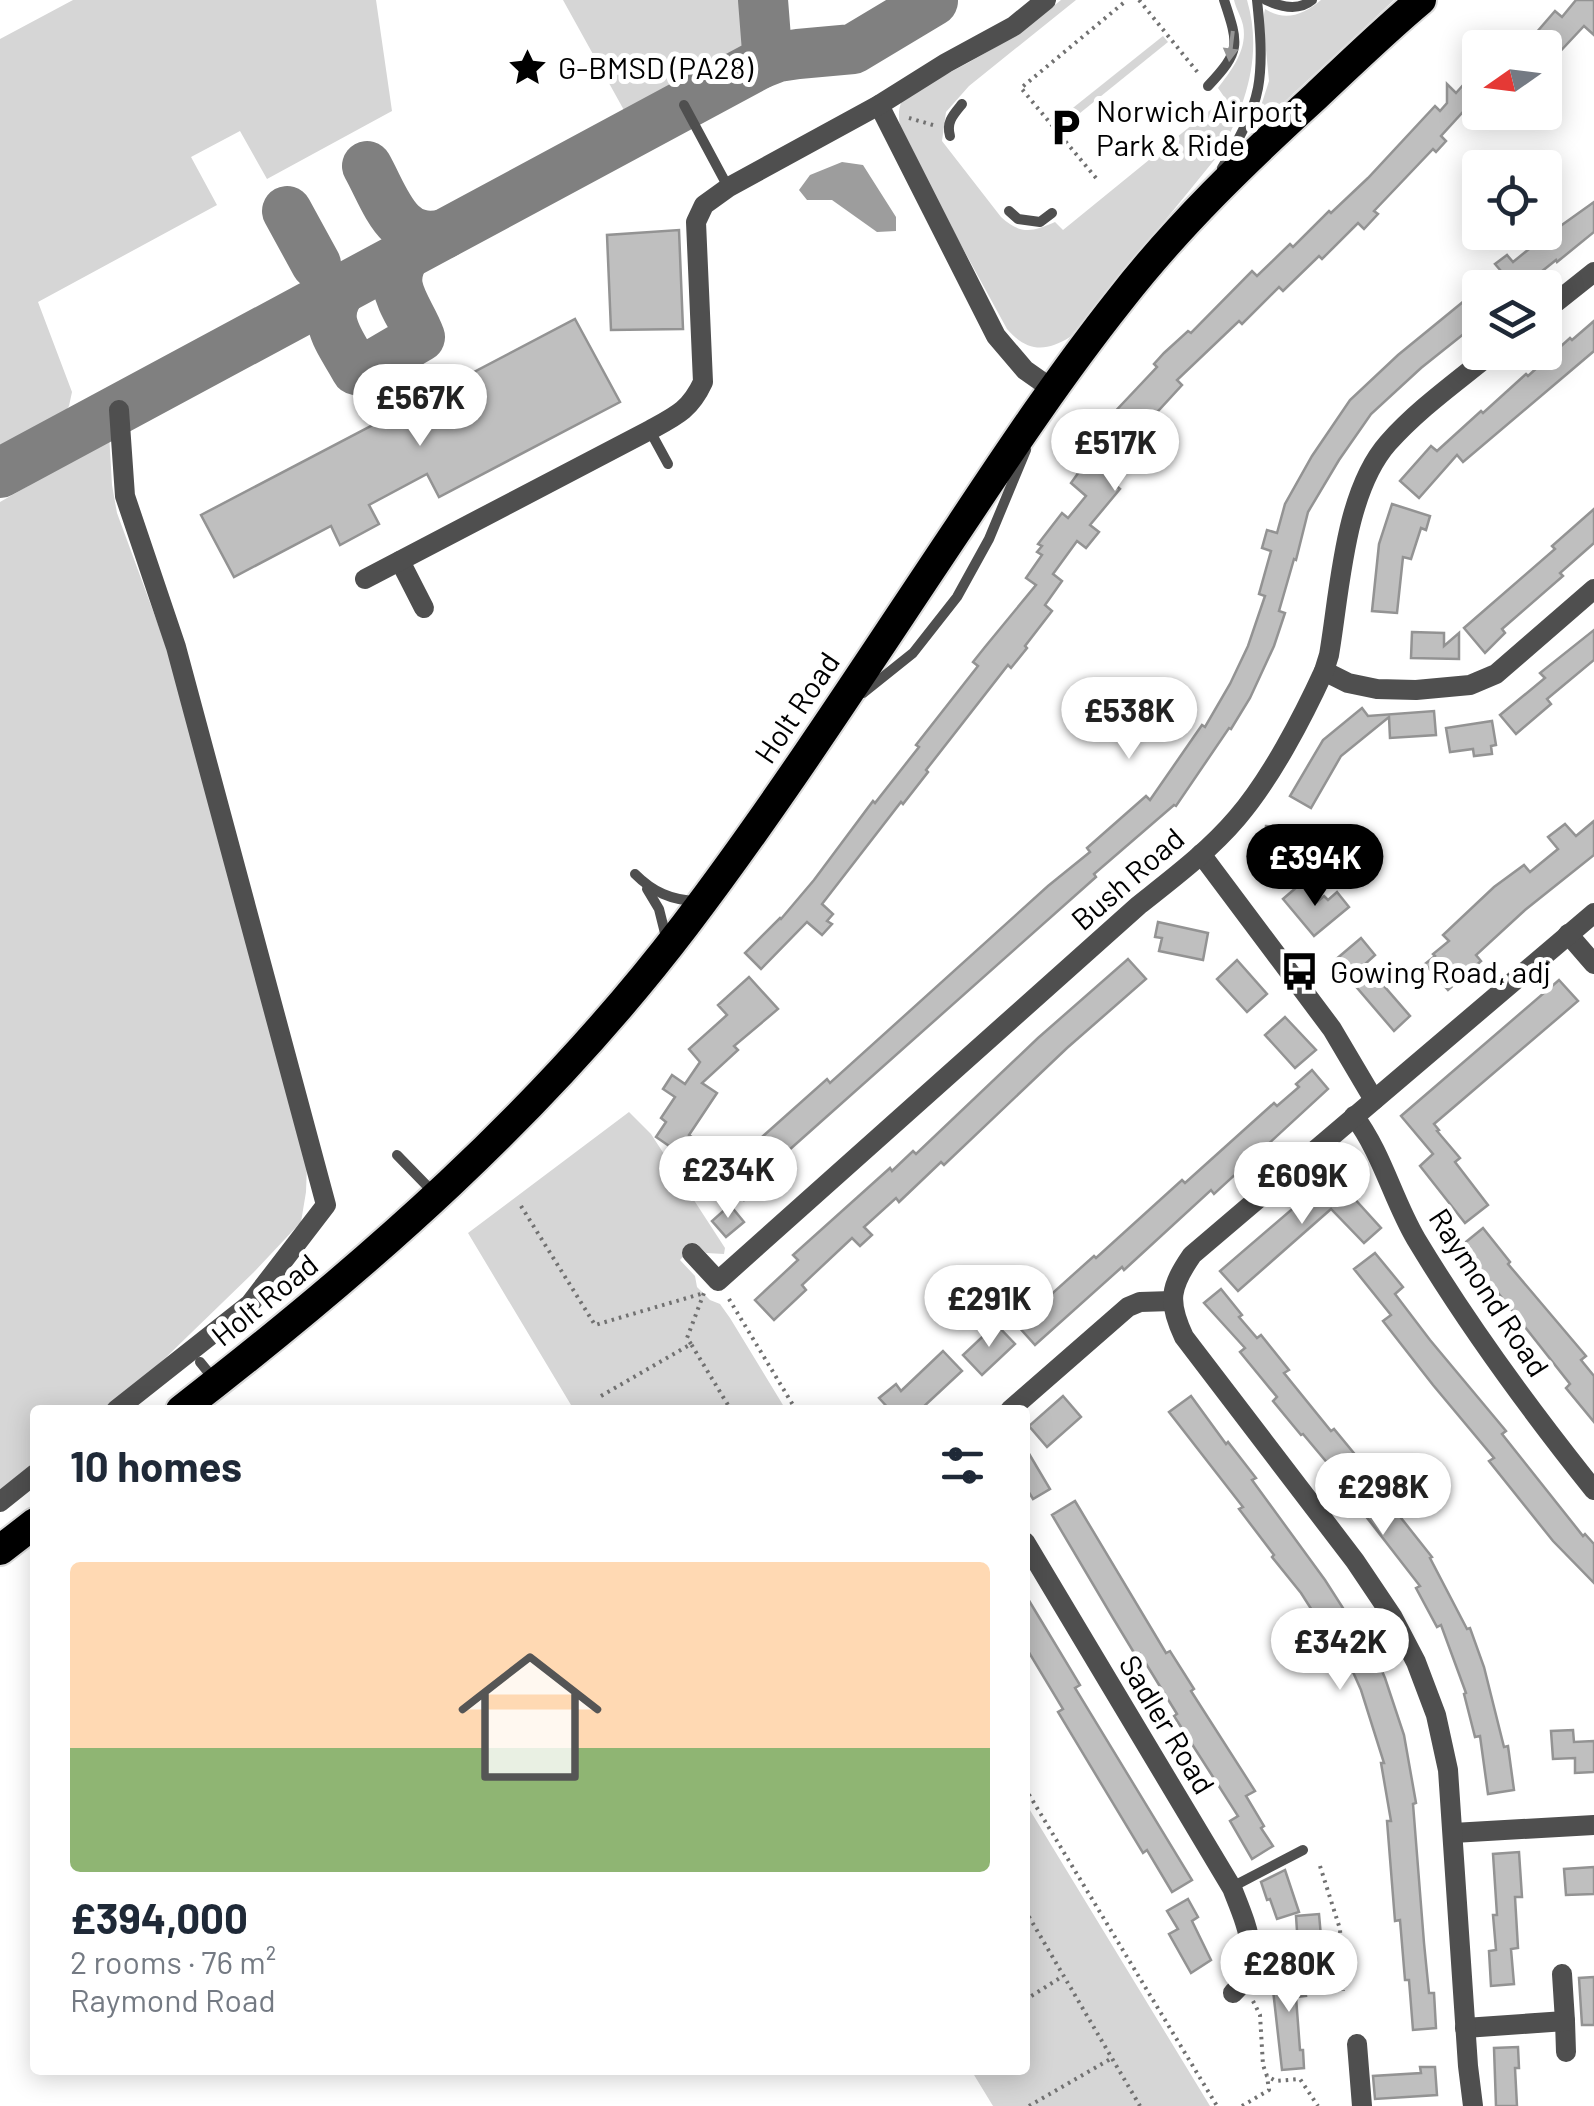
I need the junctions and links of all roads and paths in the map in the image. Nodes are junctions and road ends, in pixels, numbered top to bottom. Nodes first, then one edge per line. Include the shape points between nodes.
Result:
1 (1046, 0) edge
2 (1127, 0) edge
3 (1138, 0) edge
4 (1224, 0) edge
5 (1257, 0) edge
6 (1266, 0) edge
7 (1312, 0) edge
8 (1422, 0) edge
9 (1208, 86) joint
10 (877, 101) junction
11 (962, 104) dead end
12 (684, 105) dead end
13 (949, 132) joint
14 (1096, 178) dead end
15 (729, 188) junction
16 (1200, 208) junction
17 (1009, 211) dead end
18 (1052, 214) dead end
19 (1594, 272) edge
20 (1562, 297) edge
21 (1471, 370) edge
22 (1052, 389) junction
23 (118, 410) dead end
24 (650, 430) junction
25 (668, 464) dead end
26 (400, 562) junction
27 (364, 579) dead end
28 (1594, 590) edge
29 (424, 608) dead end
30 (1324, 671) junction
31 (1201, 854) junction
32 (635, 874) dead end
33 (644, 884) junction
34 (702, 901) junction
35 (1594, 913) edge
36 (1568, 934) junction
37 (666, 949) junction
38 (1594, 964) edge
39 (1374, 1100) junction
40 (1354, 1116) junction
41 (397, 1156) dead end
42 (437, 1196) junction
43 (521, 1206) dead end
44 (692, 1253) dead end
45 (711, 1287) junction
46 (1172, 1301) junction
47 (691, 1344) junction
48 (601, 1396) dead end
49 (122, 1405) edge
50 (185, 1405) edge
51 (727, 1405) edge
52 (793, 1405) edge
53 (1016, 1405) edge
54 (30, 1478) edge
55 (1594, 1490) edge
56 (0, 1502) edge
57 (30, 1527) edge
58 (0, 1550) edge
59 (1030, 1550) edge
60 (1030, 1796) edge
61 (1594, 1825) edge
62 (1453, 1833) junction
63 (1303, 1850) dead end
64 (1320, 1866) dead end
65 (1232, 1888) junction
66 (1030, 1918) edge
67 (1282, 1940) dead end
68 (1250, 1942) junction
69 (1562, 1974) dead end
70 (1064, 1976) junction
71 (1238, 1989) joint
72 (1343, 1991) dead end
73 (1030, 1997) edge
74 (1565, 2020) junction
75 (1465, 2028) junction
76 (1357, 2044) dead end
77 (1566, 2052) dead end
78 (1112, 2058) junction
79 (1267, 2076) junction
80 (1029, 2106) edge
81 (1140, 2106) edge
82 (1217, 2106) edge
83 (1242, 2106) edge
84 (1318, 2106) edge
85 (1362, 2106) edge
86 (1473, 2106) edge

1 - 10 street via 1014,26
2 - 14 path via 1021,88
3 - 9 path
4 -> 9 lane via 1236,41 1230,62
5 - 16 lane via 1257,92
6 - 7 lane via 1294,7
8 - 16 highway, Holt Road
10 - 13 path
10 - 15 street
10 - 22 street via 996,336
11 - 13 lane
12 - 15 lane
15 - 24 street via 704,205 696,222 703,382 693,403
16 - 22 highway, Holt Road
17 - 18 lane via 1040,222
19 - 20 street
21 - 30 street, Bush Road via 1386,445 1366,478 1354,509
22 - 34 highway, Holt Road
23 - 49 street via 124,496 200,721 326,1205 250,1304
24 - 25 lane
24 - 26 street
26 - 27 street
26 - 29 street
28 - 30 street via 1496,674 1470,685 1377,690
30 - 31 street, Bush Road via 1248,803
31 - 39 street via 1332,1029
31 - 45 street, Bush Road
32 - 33 lane
33 - 34 lane via 680,901
33 - 37 lane via 659,909
34 - 37 highway, Holt Road
35 - 36 street
36 - 38 street
36 - 39 street
37 - 42 highway, Holt Road via 520,1116
39 - 40 street
40 - 46 street via 1192,1255
40 - 55 street, Raymond Road via 1414,1236 1540,1423
41 - 42 lane
42 - 50 highway, Holt Road via 364,1263 209,1372
43 - 45 path via 595,1324
44 - 45 street
45 - 47 path
45 - 52 path
46 - 53 street via 1128,1307
46 - 62 street via 1184,1337 1355,1561 1400,1631 1436,1715
47 - 48 path
47 - 51 path
54 - 56 street
57 - 58 highway
59 - 65 street, Sadler Road
60 - 82 path
61 - 62 street
62 - 75 street
63 - 65 lane
64 - 72 path via 1340,1929
65 - 68 street, Sadler Road
66 - 70 path
67 - 68 street
68 - 71 street, Sadler Road via 1252,1964
69 - 74 street
70 - 73 path
70 - 78 path
71 - 79 path via 1260,2015
74 - 75 street
74 - 77 street
75 - 86 street
76 - 85 street
78 - 80 path
78 - 81 path
79 - 83 path via 1270,2090
79 - 84 path via 1300,2079

